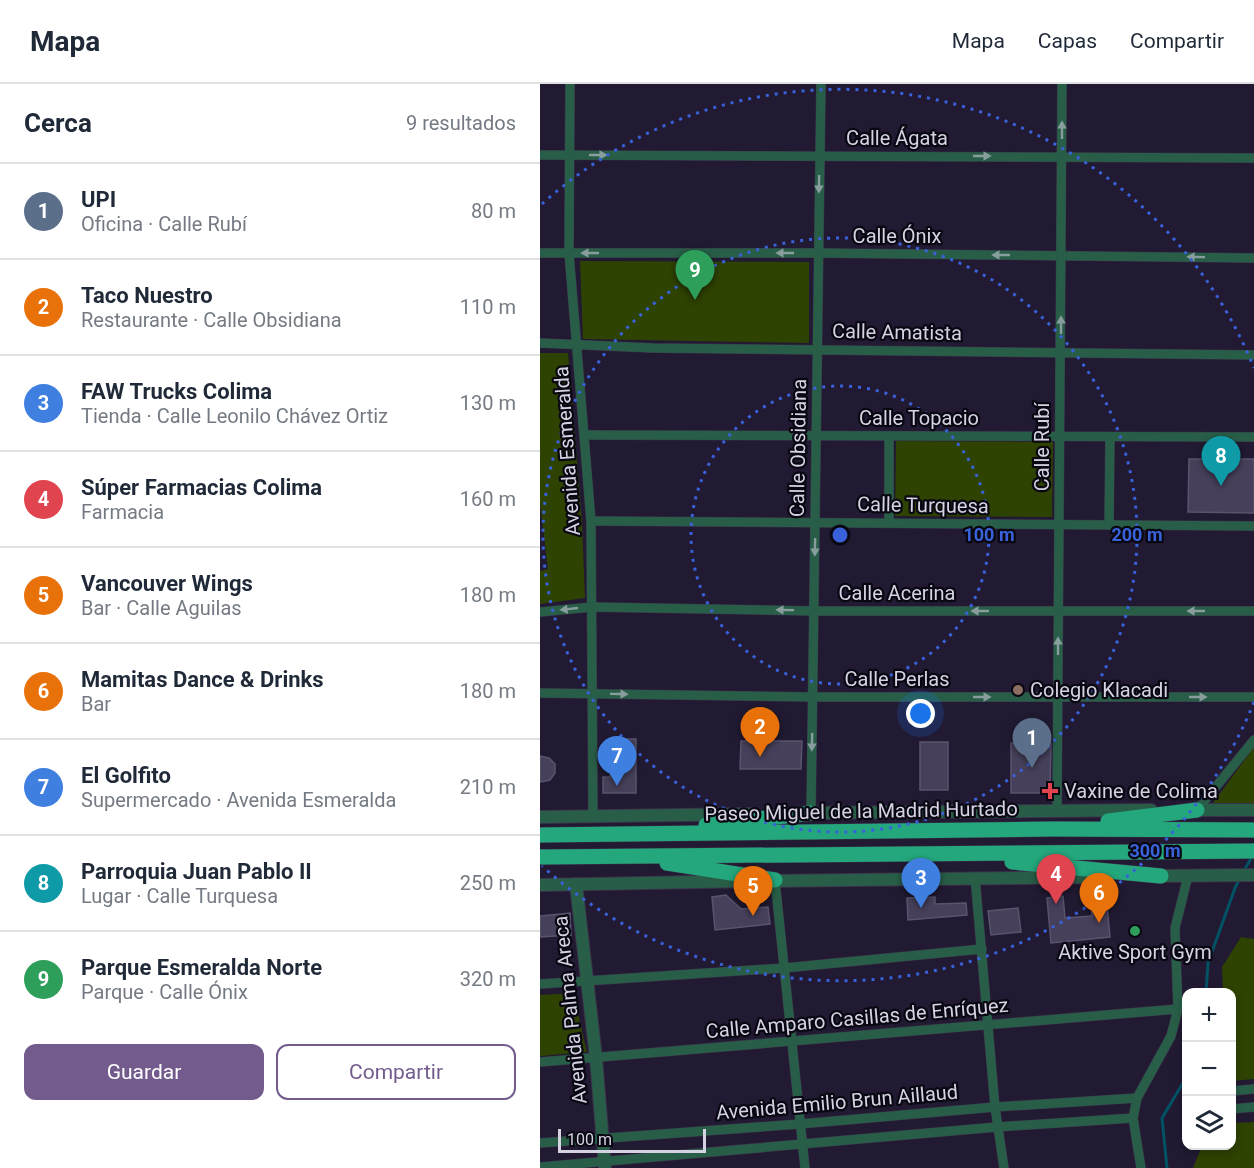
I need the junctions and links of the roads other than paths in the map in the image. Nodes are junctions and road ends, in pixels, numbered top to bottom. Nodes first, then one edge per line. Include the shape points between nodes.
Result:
1 (570, 84) edge
2 (820, 84) edge
3 (1062, 84) edge
4 (540, 154) edge
5 (570, 155) junction
6 (820, 156) junction
7 (1062, 156) junction
8 (1254, 158) edge
9 (540, 253) edge
10 (569, 253) junction
11 (818, 253) junction
12 (1061, 255) junction
13 (1254, 258) edge
14 (540, 343) edge
15 (577, 344) junction
16 (817, 349) junction
17 (1060, 352) junction
18 (1254, 355) edge
19 (584, 435) junction
20 (816, 435) junction
21 (889, 436) junction
22 (1060, 436) junction
23 (1110, 437) junction
24 (1254, 437) edge
25 (591, 521) junction
26 (815, 522) junction
27 (889, 522) junction
28 (1059, 525) junction
29 (1109, 525) junction
30 (1254, 526) edge
31 (592, 607) junction
32 (814, 611) junction
33 (1059, 611) junction
34 (1254, 611) edge
35 (540, 612) edge
36 (540, 693) edge
37 (592, 693) junction
38 (813, 697) junction
39 (1058, 697) junction
40 (1254, 697) edge
41 (1254, 740) edge
42 (1057, 810) junction
43 (1197, 810) junction
44 (1253, 810) edge
45 (811, 813) junction
46 (593, 816) junction
47 (540, 817) edge
48 (1052, 829) junction
49 (1250, 830) edge
50 (626, 834) junction
51 (540, 835) edge
52 (1246, 851) edge
53 (938, 853) junction
54 (626, 856) junction
55 (540, 857) edge
56 (1254, 875) edge
57 (1161, 876) junction
58 (1188, 876) junction
59 (975, 877) junction
60 (776, 880) junction
61 (576, 884) junction
62 (540, 885) edge
63 (982, 949) junction
64 (784, 968) junction
65 (586, 980) junction
66 (540, 984) edge
67 (1178, 1009) junction
68 (988, 1026) junction
69 (791, 1042) junction
70 (596, 1058) junction
71 (540, 1062) edge
72 (1254, 1089) edge
73 (1236, 1091) edge
74 (1137, 1098) junction
75 (995, 1107) junction
76 (1254, 1107) edge
77 (1236, 1109) edge
78 (1133, 1118) junction
79 (800, 1124) junction
80 (997, 1127) junction
81 (602, 1138) junction
82 (540, 1143) edge
83 (802, 1146) junction
84 (604, 1165) edge
85 (540, 1167) edge
86 (805, 1168) edge
87 (1004, 1168) edge
88 (1141, 1168) edge

1 - 5 street, Avenida Esmeralda
2 - 6 street, Calle Obsidiana
7 -> 3 street, Calle Rubí
4 - 5 street, Calle Ágata
5 -> 6 street, Calle Ágata
5 - 10 street, Avenida Esmeralda
6 -> 7 street, Calle Ágata
6 -> 11 street, Calle Obsidiana
7 - 8 street, Calle Ágata
7 - 12 street, Calle Rubí
9 - 10 street, Calle Ónix
11 -> 10 street, Calle Ónix
10 - 15 street, Avenida Esmeralda
12 -> 11 street, Calle Ónix
11 - 16 street, Calle Obsidiana
13 -> 12 street, Calle Ónix
17 -> 12 street, Calle Rubí
14 - 15 street, Calle Amatista
15 - 16 street, Calle Amatista
15 - 19 street, Avenida Esmeralda
16 - 17 street, Calle Amatista
16 - 20 street, Calle Obsidiana
17 - 18 street, Calle Amatista
17 - 22 street, Calle Rubí
19 - 20 street, Calle Topacio
19 - 25 street, Avenida Esmeralda
20 - 21 street, Calle Topacio
20 - 26 street, Calle Obsidiana
21 - 22 street, Calle Topacio
21 - 27 street
22 - 23 street, Calle Topacio
22 - 28 street, Calle Rubí
23 - 24 street, Calle Topacio
23 - 29 street
25 - 26 street, Calle Turquesa
25 - 31 street, Avenida Esmeralda
26 - 27 street, Calle Turquesa
26 -> 32 street, Calle Obsidiana
27 - 28 street, Calle Turquesa
28 - 29 street, Calle Turquesa
28 - 33 street, Calle Rubí
29 - 30 street, Calle Turquesa
32 -> 31 street, Calle Acerina
31 -> 35 street, Calle Acerina
31 - 37 street, Avenida Esmeralda
33 -> 32 street, Calle Acerina
32 - 38 street, Calle Obsidiana
34 -> 33 street, Calle Acerina
39 -> 33 street, Calle Rubí
36 - 37 street, Calle Perlas
37 -> 38 street, Calle Perlas
37 - 46 street, Avenida Esmeralda
38 -> 39 street, Calle Perlas
38 -> 45 street, Calle Obsidiana
39 -> 40 street, Calle Perlas
39 - 42 street, Calle Rubí
41 - 43 street
42 - 43 street
42 - 45 street
43 - 44 street
43 - 48 highway
45 - 46 street
45 - 50 highway
46 - 47 street
48 - 49 highway, Paseo Miguel de la Madrid Hurtado
48 - 50 highway, Paseo Miguel de la Madrid Hurtado
50 - 51 highway, Paseo Miguel de la Madrid Hurtado
52 - 53 highway
53 - 54 highway
53 - 57 highway
54 - 55 highway
54 - 60 highway
56 - 58 street
57 - 58 street
57 - 59 street
58 - 67 street via 1175,928
59 - 60 street
59 - 63 street
60 - 61 street
60 - 64 street
61 - 62 street
61 - 65 street, Avenida Palma Areca
63 - 64 street
63 - 68 street
64 - 65 street
64 - 69 street
65 - 66 street
65 - 70 street, Avenida Palma Areca
67 - 68 street, Calle Amparo Casillas de Enríquez
67 - 74 street via 1171,1036
68 - 69 street, Calle Amparo Casillas de Enríquez
68 - 75 street
69 - 70 street, Calle Amparo Casillas de Enríquez
69 - 79 street
70 - 71 street, Calle Amparo Casillas de Enríquez
70 - 81 street, Avenida Palma Areca
72 - 73 street
74 - 75 street, Avenida Emilio Brun Aillaud
74 - 78 street
75 - 79 street, Avenida Emilio Brun Aillaud
75 - 80 street
76 - 77 street
78 - 80 street, Avenida Emilio Brun Aillaud
78 - 88 street
79 - 81 street, Avenida Emilio Brun Aillaud
79 - 83 street
80 - 83 street, Avenida Emilio Brun Aillaud
80 - 87 street
81 - 82 street, Avenida Emilio Brun Aillaud
81 - 84 street, Avenida Palma Areca
83 - 84 street, Avenida Emilio Brun Aillaud
83 - 86 street
84 - 85 street, Avenida Emilio Brun Aillaud

